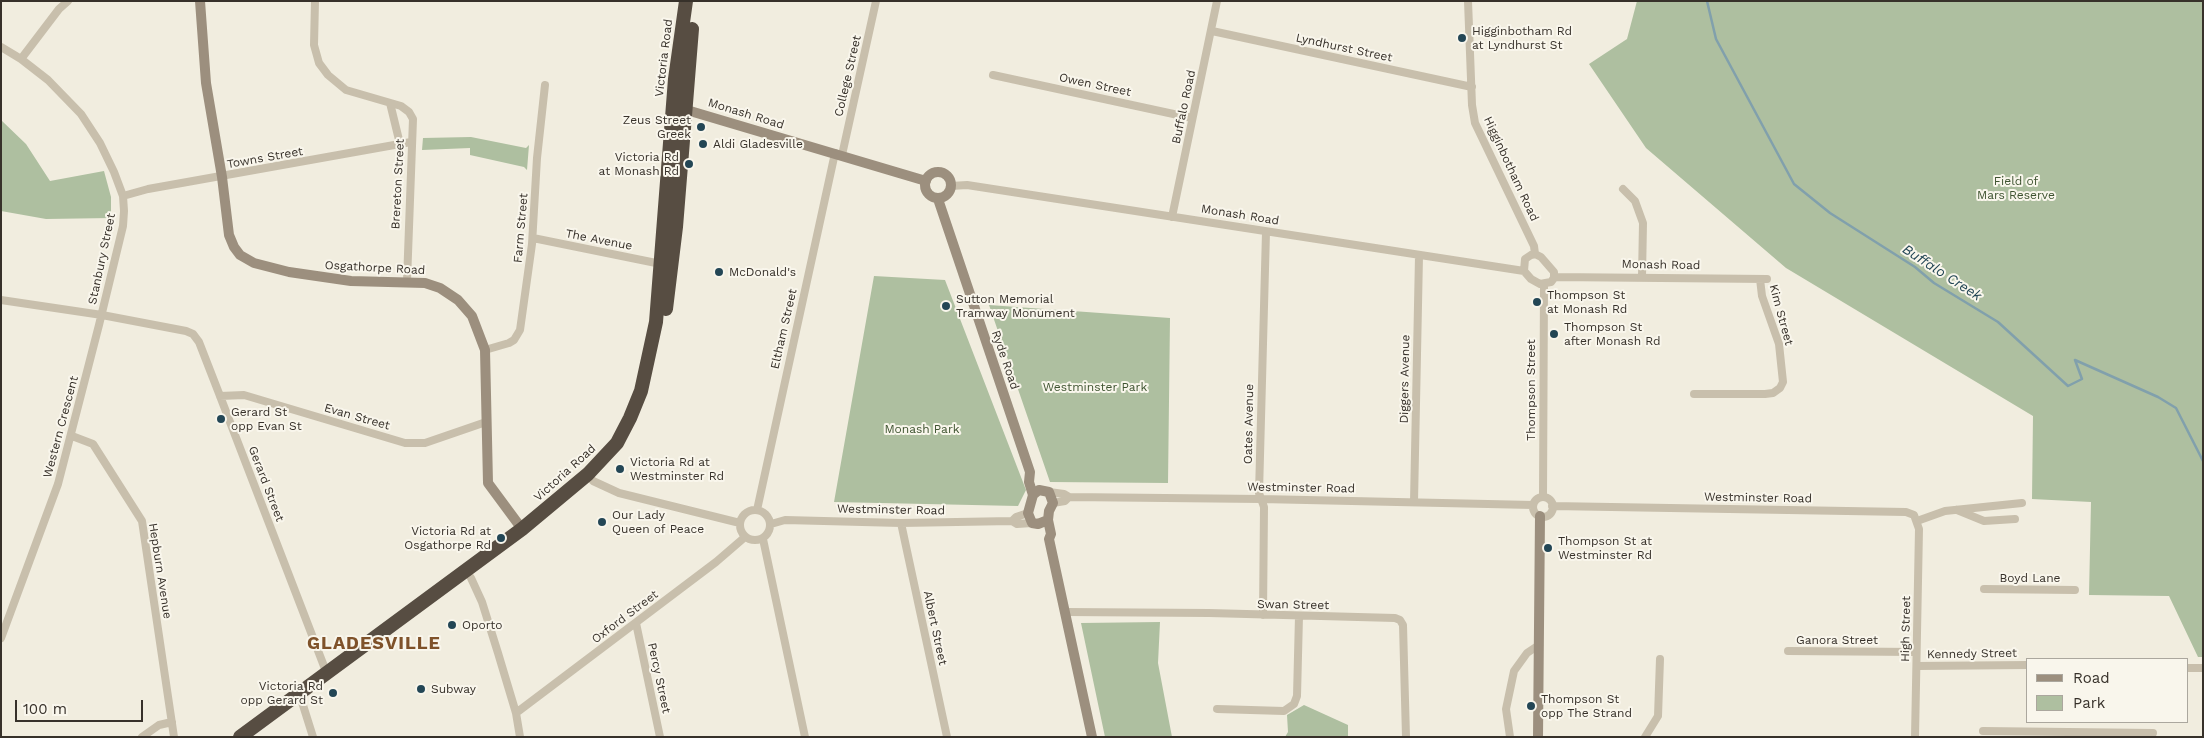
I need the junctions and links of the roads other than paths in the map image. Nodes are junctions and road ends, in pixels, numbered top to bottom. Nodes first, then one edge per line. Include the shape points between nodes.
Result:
1 (68, 1) edge
2 (200, 1) edge
3 (315, 1) edge
4 (686, 1) edge
5 (696, 1) edge
6 (876, 1) edge
7 (1217, 1) edge
8 (1468, 1) edge
9 (1212, 31) junction
10 (1, 47) edge
11 (22, 59) junction
12 (993, 75) dead end
13 (545, 85) dead end
14 (1472, 87) junction
15 (390, 102) junction
16 (679, 108) junction
17 (1192, 118) junction
18 (411, 142) junction
19 (400, 144) junction
20 (838, 154) junction
21 (222, 177) junction
22 (926, 181) junction
23 (951, 186) junction
24 (1623, 189) dead end
25 (123, 196) junction
26 (938, 199) junction
27 (1172, 217) junction
28 (1266, 232) junction
29 (533, 238) junction
30 (1535, 254) junction
31 (1419, 256) junction
32 (661, 264) junction
33 (1524, 271) junction
34 (1554, 277) junction
35 (1642, 277) junction
36 (1764, 279) joint
37 (407, 281) junction
38 (1544, 284) junction
39 (1, 300) edge
40 (102, 315) junction
41 (484, 350) junction
42 (1694, 394) dead end
43 (220, 396) junction
44 (486, 422) junction
45 (72, 436) junction
46 (1030, 472) junction
47 (591, 477) junction
48 (1046, 491) junction
49 (1033, 495) junction
50 (1069, 497) junction
51 (1543, 497) junction
52 (1261, 499) junction
53 (1414, 502) junction
54 (1053, 503) junction
55 (2022, 503) dead end
56 (1533, 505) junction
57 (1552, 506) junction
58 (757, 510) junction
59 (1957, 510) junction
60 (1540, 516) junction
61 (2015, 519) dead end
62 (1032, 520) junction
63 (1048, 520) junction
64 (1917, 521) junction
65 (740, 523) junction
66 (771, 524) junction
67 (901, 524) junction
68 (522, 529) junction
69 (745, 537) junction
70 (763, 539) junction
71 (1049, 539) junction
72 (471, 578) junction
73 (1984, 589) dead end
74 (2075, 590) dead end
75 (1066, 612) junction
76 (1263, 615) junction
77 (1299, 616) junction
78 (636, 623) junction
79 (1, 638) edge
80 (1539, 646) junction
81 (1788, 651) dead end
82 (1916, 652) junction
83 (1660, 659) dead end
84 (2026, 665) edge
85 (1917, 666) junction
86 (2189, 668) edge
87 (2203, 668) edge
88 (327, 674) junction
89 (302, 702) junction
90 (1217, 709) dead end
91 (516, 713) junction
92 (172, 722) junction
93 (1983, 731) dead end
94 (2153, 733) dead end
95 (142, 737) edge
96 (174, 737) edge
97 (240, 737) edge
98 (255, 737) edge
99 (313, 737) edge
100 (520, 737) edge
101 (660, 737) edge
102 (805, 737) edge
103 (947, 737) edge
104 (1092, 737) edge
105 (1406, 737) edge
106 (1510, 737) edge
107 (1538, 737) edge
108 (1645, 737) edge
109 (1915, 737) edge

1 - 11 street
2 - 21 main road, Osgathorpe Road via 206,83
3 - 15 street, Brereton Street via 313,37 316,54 324,70 346,90
4 - 16 highway, Victoria Road via 675,80
5 - 16 highway, Victoria Road
6 - 20 street, College Street
7 - 9 street, Buffalo Road
8 - 14 street, Higginbotham Road
9 - 14 street, Lyndhurst Street
9 - 17 street, Buffalo Road
10 - 11 street, Stanbury Street
11 - 25 street, Stanbury Street via 61,91 81,114 108,158
12 - 17 street, Owen Street
13 - 29 street, Farm Street
14 - 30 street, Higginbotham Road via 1475,123
15 - 18 street, Brereton Street via 412,116
15 - 19 street, Brereton Street
16 - 20 main road, Monash Road
16 - 32 highway, Victoria Road
16 - 47 highway, Victoria Road via 673,258 653,378 631,434 615,458
17 - 27 street, Buffalo Road
18 - 19 street, Towns Street
18 - 37 street, Brereton Street
19 - 21 street, Towns Street
20 - 22 main road, Monash Road
20 - 58 street, Eltham Street
21 - 25 street, Towns Street
21 - 37 main road, Osgathorpe Road via 229,235 234,247 246,259 289,272 335,280
22 - 23 main road via 931,174 939,172 949,178
22 - 26 main road via 927,193
23 - 26 main road via 946,196
23 - 27 street, Monash Road via 967,185
24 - 35 street via 1635,201 1643,223
25 - 40 street, Stanbury Street via 123,226
26 - 46 main road, Ryde Road
27 - 28 street, Monash Road
28 - 31 street, Monash Road
28 - 52 street, Oates Avenue
29 - 32 street, The Avenue
29 - 41 street, Farm Street via 520,330 509,343
30 - 33 street via 1525,259
30 - 34 street via 1544,259
31 - 33 street, Monash Road
31 - 53 street, Diggers Avenue
32 - 47 highway, Victoria Road via 656,322 641,391 617,442
33 - 38 street via 1531,279
34 - 35 street, Monash Road
34 - 38 street
35 - 36 street, Monash Road
36 - 42 street, Kim Street via 1762,296 1779,344 1783,382 1780,388 1765,394
37 - 41 main road, Osgathorpe Road via 433,285 458,300 475,322
38 - 51 street, Thompson Street
39 - 40 street
40 - 43 street, Gerard Street via 193,334
40 - 45 street, Western Crescent
41 - 44 main road, Osgathorpe Road
43 - 44 street, Evan Street via 244,395 405,443 425,444
43 - 88 street, Gerard Street
44 - 68 main road, Osgathorpe Road via 488,483
45 - 79 street, Western Crescent via 58,484
45 - 92 street, Hepburn Avenue via 93,444 142,521
46 - 48 main road, Ryde Road
46 - 49 main road, Ryde Road
47 - 65 street via 619,493
47 - 68 highway, Victoria Road
47 - 72 highway, Victoria Road via 512,548
48 - 49 main road
48 - 50 street, Westminster Road
48 - 54 main road, Ryde Road
49 - 62 main road
50 - 52 street, Westminster Road
50 - 54 street, Westminster Road
51 - 56 street via 1535,500
51 - 57 street via 1551,501
52 - 53 street, Westminster Road
52 - 76 street, Oates Avenue via 1264,507
53 - 56 street, Westminster Road
54 - 63 main road
55 - 59 street
56 - 60 street via 1535,513
57 - 60 street via 1549,514
57 - 64 street, Westminster Road via 1906,512 1914,515
58 - 65 street via 745,513
58 - 66 street via 766,514
59 - 61 street via 1984,521
59 - 64 street
60 - 80 main road
62 - 63 main road
62 - 67 street, Westminster Road via 1017,524 1012,521
62 - 71 main road
63 - 71 main road via 1052,534
64 - 82 street, High Street
65 - 69 street
66 - 67 street, Westminster Road via 785,520
66 - 70 street
67 - 103 street, Albert Street
68 - 88 highway, Victoria Road
69 - 70 street
69 - 78 street, Oxford Street
70 - 102 street
71 - 75 main road
72 - 89 highway, Victoria Road
72 - 91 street via 482,602
73 - 74 street, Boyd Lane
75 - 76 street, Swan Street
75 - 104 main road
76 - 77 street, Swan Street
77 - 90 street via 1297,696 1294,704 1284,711
77 - 105 street, Swan Street via 1400,620 1403,625
78 - 91 street, Oxford Street
78 - 101 street, Percy Street
80 - 106 street via 1527,653 1514,671 1506,709
80 - 107 main road
81 - 82 street, Ganora Street
82 - 85 street, High Street
83 - 108 street via 1658,716
84 - 85 street, Kennedy Street
85 - 109 street, High Street
86 - 87 street
88 - 97 highway, Victoria Road
89 - 98 highway, Victoria Road
89 - 99 street
91 - 100 street
92 - 95 street via 159,725
92 - 96 street, Hepburn Avenue
93 - 94 street

